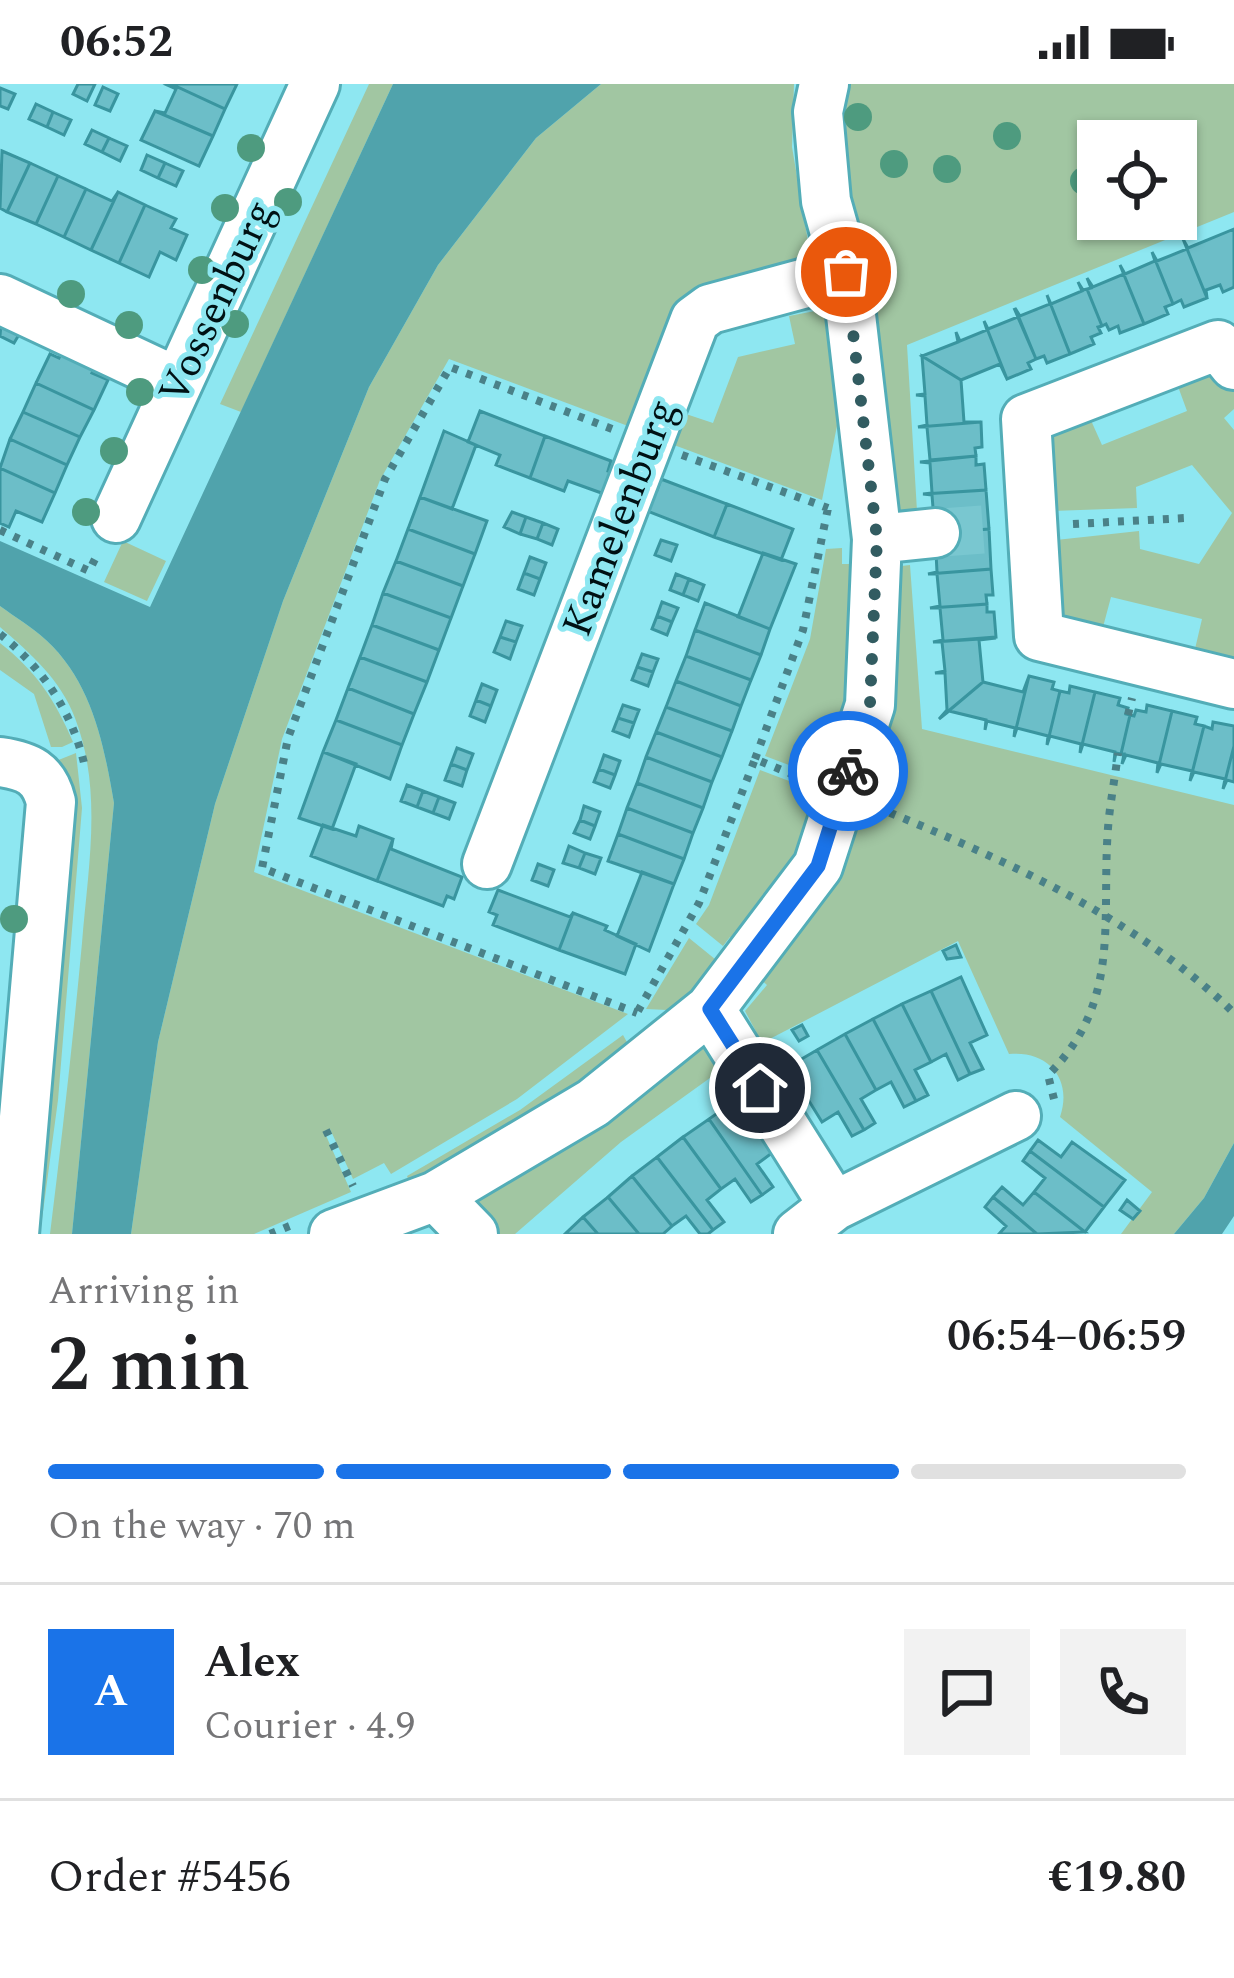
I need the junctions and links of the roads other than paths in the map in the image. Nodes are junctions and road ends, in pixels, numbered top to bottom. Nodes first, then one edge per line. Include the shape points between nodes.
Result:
1 (315, 84) edge
2 (824, 84) edge
3 (846, 272) junction
4 (0, 299) edge
5 (1234, 365) edge
6 (177, 382) junction
7 (116, 518) dead end
8 (934, 533) tunnel mouth
9 (877, 539) junction
10 (1234, 684) edge
11 (0, 762) edge
12 (487, 864) dead end
13 (710, 1009) junction
14 (1016, 1116) road end
15 (436, 1196) junction
16 (347, 1216) edge
17 (816, 1220) edge
18 (14, 1234) edge
19 (473, 1234) edge

1 - 6 street, Vossenburg
2 - 3 street via 818,112 826,201
3 - 9 street
3 - 12 street, Kamelenburg via 695,320
4 - 6 street
5 - 10 street via 1218,345 1026,419 1011,528 1039,637
6 - 7 street, Vossenburg
8 - 9 street
9 - 13 street via 870,704 818,866
11 - 18 street via 32,769 51,802
13 - 15 street via 593,1103
13 - 17 street
14 - 17 street
15 - 16 street
15 - 19 street

